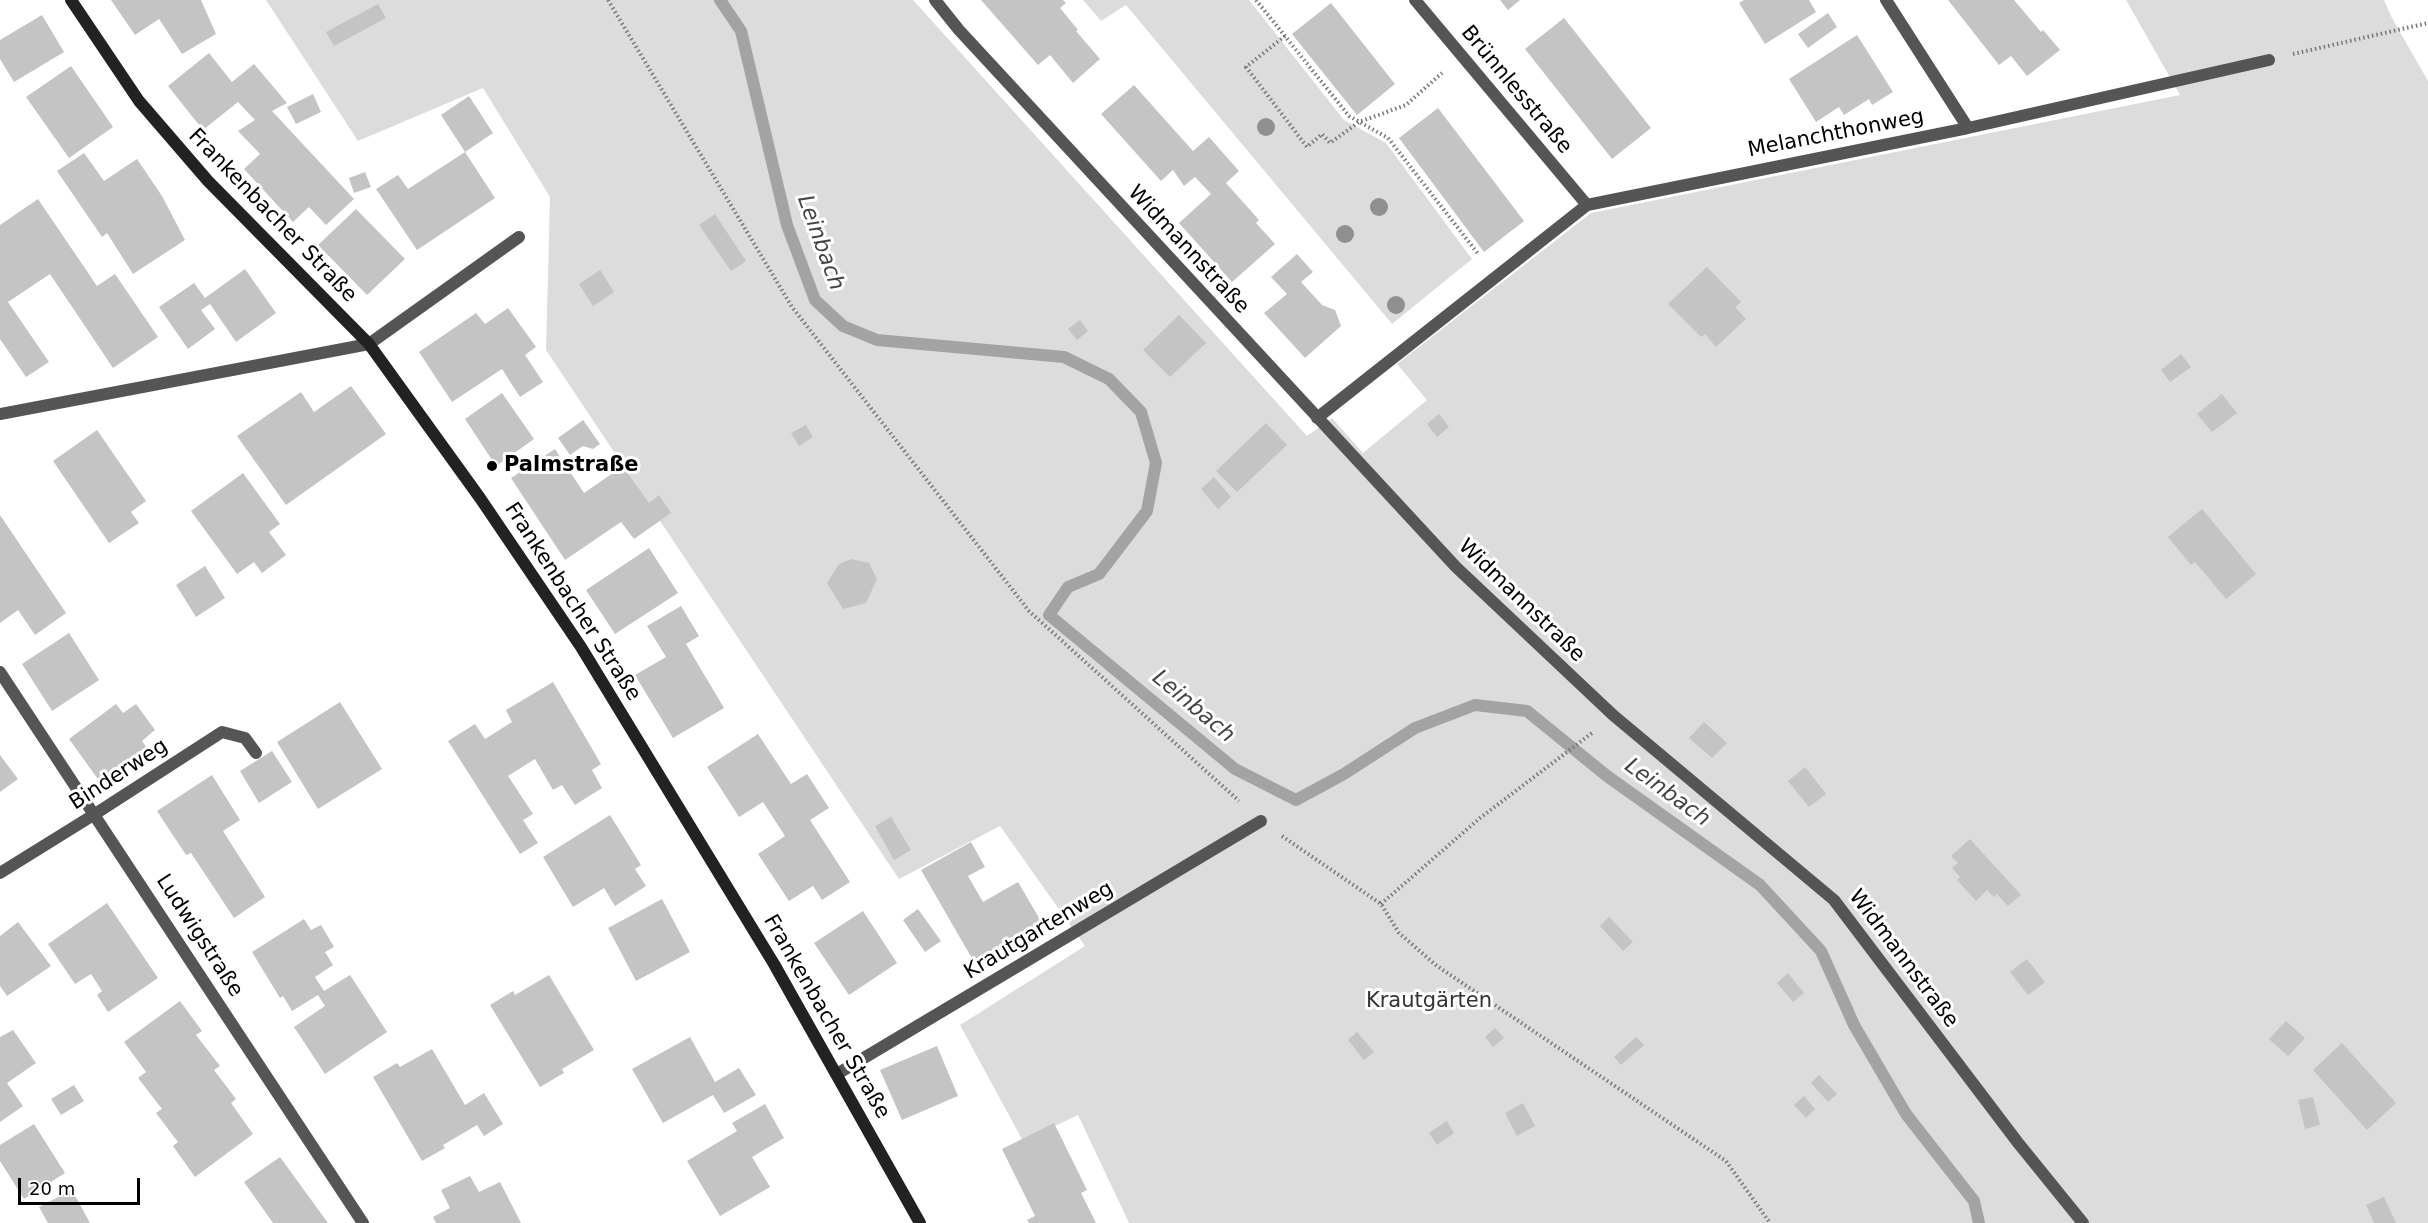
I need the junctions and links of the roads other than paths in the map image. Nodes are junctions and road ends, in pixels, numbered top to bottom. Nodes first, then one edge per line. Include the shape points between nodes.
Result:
1 (71, 0) edge
2 (935, 0) edge
3 (1415, 0) edge
4 (1886, 0) edge
5 (2269, 60) road end
6 (1968, 128) junction
7 (1587, 205) junction
8 (519, 237) dead end
9 (369, 344) junction
10 (0, 414) edge
11 (1317, 418) junction
12 (0, 672) edge
13 (256, 753) dead end
14 (96, 814) junction
15 (1261, 821) road end
16 (0, 873) edge
17 (837, 1074) junction
18 (363, 1223) edge
19 (920, 1223) edge
20 (2083, 1223) edge

1 - 9 main road, Frankenbacher Straße via 139,101 192,164
2 - 11 street, Widmannstraße
3 - 7 street, Brünnlesstraße
4 - 6 street
5 - 6 street, Melanchthonweg
6 - 7 street, Melanchthonweg
7 - 11 street, Melanchthonweg
8 - 9 street
9 - 10 street
9 - 17 main road, Frankenbacher Straße via 581,647
11 - 20 street, Widmannstraße via 1456,567 1613,715 1834,900
12 - 14 street, Ludwigstraße
13 - 14 street, Binderweg via 245,738 222,732
14 - 16 street, Binderweg
14 - 18 street, Ludwigstraße
15 - 17 street, Krautgartenweg
17 - 19 main road, Frankenbacher Straße

